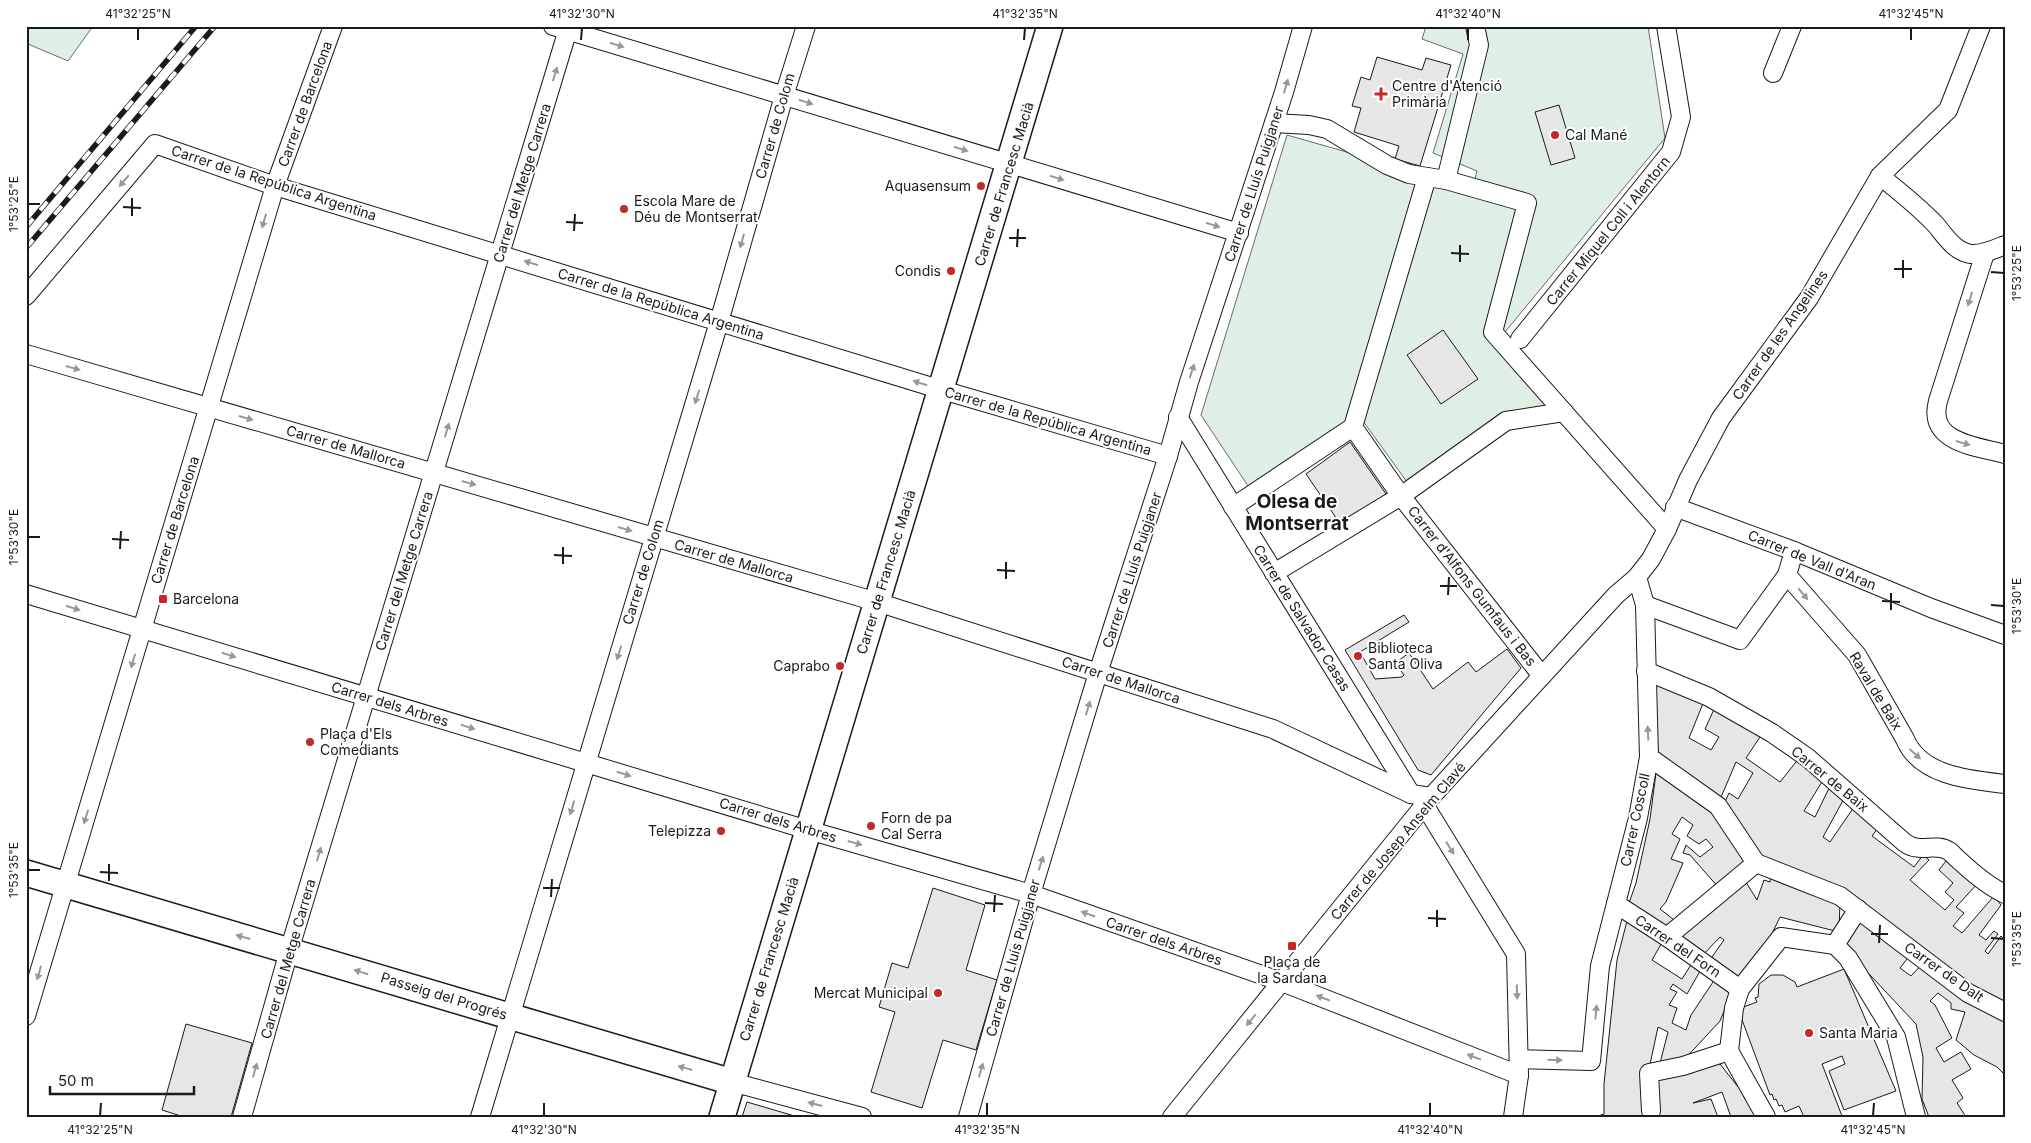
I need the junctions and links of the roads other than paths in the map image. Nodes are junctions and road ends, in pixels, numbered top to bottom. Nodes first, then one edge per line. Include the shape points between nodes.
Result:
1 (333, 26) edge
2 (806, 26) edge
3 (1050, 26) edge
4 (1303, 26) edge
5 (1475, 26) edge
6 (1666, 26) edge
7 (1792, 26) edge
8 (1981, 26) edge
9 (563, 28) edge
10 (1773, 72) dead end
11 (784, 96) junction
12 (1274, 123) junction
13 (1010, 164) junction
14 (1880, 176) junction
15 (1427, 177) junction
16 (1446, 180) junction
17 (275, 186) junction
18 (1239, 233) junction
19 (2005, 245) edge
20 (1985, 252) junction
21 (500, 254) junction
22 (26, 296) edge
23 (719, 322) junction
24 (1520, 339) dead end
25 (26, 354) edge
26 (942, 390) junction
27 (209, 408) junction
28 (1564, 412) junction
29 (1178, 417) junction
30 (1353, 427) junction
31 (2005, 454) edge
32 (1168, 456) junction
33 (434, 473) junction
34 (1401, 496) junction
35 (1234, 507) junction
36 (1676, 507) junction
37 (1667, 529) junction
38 (654, 537) junction
39 (1794, 551) junction
40 (1274, 573) junction
41 (1787, 575) junction
42 (1637, 578) junction
43 (26, 594) edge
44 (877, 602) junction
45 (1645, 605) junction
46 (142, 629) junction
47 (2005, 634) edge
48 (1646, 671) junction
49 (1098, 673) junction
50 (1542, 676) junction
51 (366, 696) junction
52 (1649, 757) junction
53 (586, 762) junction
54 (2005, 784) edge
55 (1411, 794) junction
56 (1428, 802) junction
57 (808, 830) junction
58 (1756, 863) junction
59 (26, 873) edge
60 (65, 884) junction
61 (1031, 894) junction
62 (2005, 894) edge
63 (1616, 904) junction
64 (1858, 909) junction
65 (1668, 937) junction
66 (1835, 945) junction
67 (289, 951) junction
68 (1282, 982) junction
69 (1740, 989) junction
70 (2005, 1012) edge
71 (26, 1016) edge
72 (509, 1016) junction
73 (1729, 1051) junction
74 (1591, 1061) joint
75 (1519, 1067) junction
76 (732, 1082) junction
77 (1651, 1111) dead end
78 (242, 1117) edge
79 (480, 1117) edge
80 (722, 1117) edge
81 (862, 1117) edge
82 (968, 1117) edge
83 (1172, 1117) edge
84 (1512, 1117) edge
85 (1766, 1117) edge
86 (1916, 1117) edge

1 - 17 street, Carrer de Barcelona
2 - 11 street, Carrer de Colom
3 - 13 street, Carrer de Francesc Macià
12 -> 4 street, Carrer de Lluís Puigjaner
5 - 16 street via 1479,45
6 - 24 street, Carrer Miquel Coll i Alentorn via 1681,117 1671,152
7 - 10 street
8 - 14 street, Carrer de les Angelines via 1948,110
9 -> 11 street
21 -> 9 street, Carrer del Metge Carrera
11 -> 13 street
11 -> 23 street, Carrer de Colom
12 - 15 street via 1327,129 1387,165
12 - 18 street, Carrer de Lluís Puigjaner
13 -> 18 street
13 - 26 street, Carrer de Francesc Macià
14 - 20 street via 1957,248 1970,254
14 - 36 street, Carrer de les Angelines via 1809,298 1721,418
15 - 16 street
15 - 30 street
16 - 28 street via 1527,203 1493,332
17 - 21 street, Carrer de la República Argentina
17 -> 22 street, Carrer de la República Argentina via 155,144
17 -> 27 street, Carrer de Barcelona
29 -> 18 street, Carrer de Lluís Puigjaner
19 - 20 street
20 -> 31 street via 1936,415 1943,431 1953,439
23 -> 21 street, Carrer de la República Argentina
33 -> 21 street, Carrer del Metge Carrera
26 -> 23 street, Carrer de la República Argentina
23 -> 38 street, Carrer de Colom
25 -> 27 street, Carrer de Mallorca
26 - 32 street, Carrer de la República Argentina
26 - 44 street, Carrer de Francesc Macià
27 -> 33 street, Carrer de Mallorca
27 - 46 street, Carrer de Barcelona
28 - 34 street via 1506,421
28 - 37 street
29 - 32 street, Carrer de Lluís Puigjaner
29 - 35 street, Carrer de Salvador Casas
30 - 34 street, Carrer d'Alfons Gumfaus i Bas
30 - 35 street
32 - 49 street, Carrer de Lluís Puigjaner
33 -> 38 street, Carrer de Mallorca
33 - 51 street, Carrer del Metge Carrera
34 - 40 street
34 - 50 street, Carrer d'Alfons Gumfaus i Bas
35 - 40 street, Carrer de Salvador Casas
36 - 37 street, Carrer de les Angelines
36 - 39 street, Carrer de Vall d'Aran
37 - 42 street, Carrer de les Angelines
38 - 44 street, Carrer de Mallorca
38 -> 53 street, Carrer de Colom
39 - 41 street
39 - 47 street, Carrer de Vall d'Aran via 1931,608
40 - 55 street, Carrer de Salvador Casas
41 - 45 street via 1740,640
41 -> 54 street, Raval de Baix via 1857,655 1910,752 1939,772
42 - 45 street, Carrer Coscoll
42 - 50 street, Carrer de Josep Anselm Clavé via 1616,595
43 -> 46 street, Carrer dels Arbres
44 - 49 street, Carrer de Mallorca
44 - 57 street, Carrer de Francesc Macià
45 - 48 street, Carrer Coscoll
46 -> 51 street, Carrer dels Arbres
46 -> 60 street, Carrer de Barcelona
52 -> 48 street, Carrer Coscoll
48 - 62 street, Carrer de Baix via 1709,697 1772,734 1808,758 1905,843 1918,849 1942,848 1950,852 1980,879
49 - 55 street, Carrer de Mallorca via 1273,729
61 -> 49 street, Carrer de Lluís Puigjaner
50 - 56 street, Carrer de Josep Anselm Clavé
51 -> 53 street, Carrer dels Arbres
67 -> 51 street, Carrer del Metge Carrera
52 - 58 street via 1718,806
52 - 63 street, Carrer Coscoll via 1638,818
53 -> 57 street, Carrer dels Arbres
53 -> 72 street, Carrer de Colom
55 - 56 street, Carrer de Mallorca
56 - 68 street, Carrer de Josep Anselm Clavé
56 -> 75 street via 1516,954
57 -> 61 street, Carrer dels Arbres
57 - 76 street, Carrer de Francesc Macià
58 - 64 street, Carrer de Dalt via 1840,896
58 - 65 street
59 - 60 street, Passeig del Progrés
67 -> 60 street, Passeig del Progrés
60 -> 71 street, Carrer de Barcelona
68 -> 61 street, Carrer dels Arbres
82 -> 61 street, Carrer de Lluís Puigjaner
63 - 65 street, Carrer del Forn
74 -> 63 street, Carrer Coscoll via 1600,966
64 - 66 street
64 - 70 street, Carrer de Dalt via 1968,993
65 - 69 street, Carrer del Forn
66 - 69 street via 1781,937
66 - 86 street via 1848,958 1896,1037
72 -> 67 street, Passeig del Progrés
78 -> 67 street, Carrer del Metge Carrera
75 -> 68 street, Carrer dels Arbres
68 -> 83 street, Carrer de Josep Anselm Clavé
69 - 73 street via 1734,1008
76 -> 72 street, Passeig del Progrés
72 - 79 street, Carrer de Colom
73 - 77 street via 1649,1073
73 - 85 street
75 -> 74 street, Carrer dels Arbres
75 - 84 street
76 - 80 street, Carrer de Francesc Macià
81 -> 76 street, Passeig del Progrés

